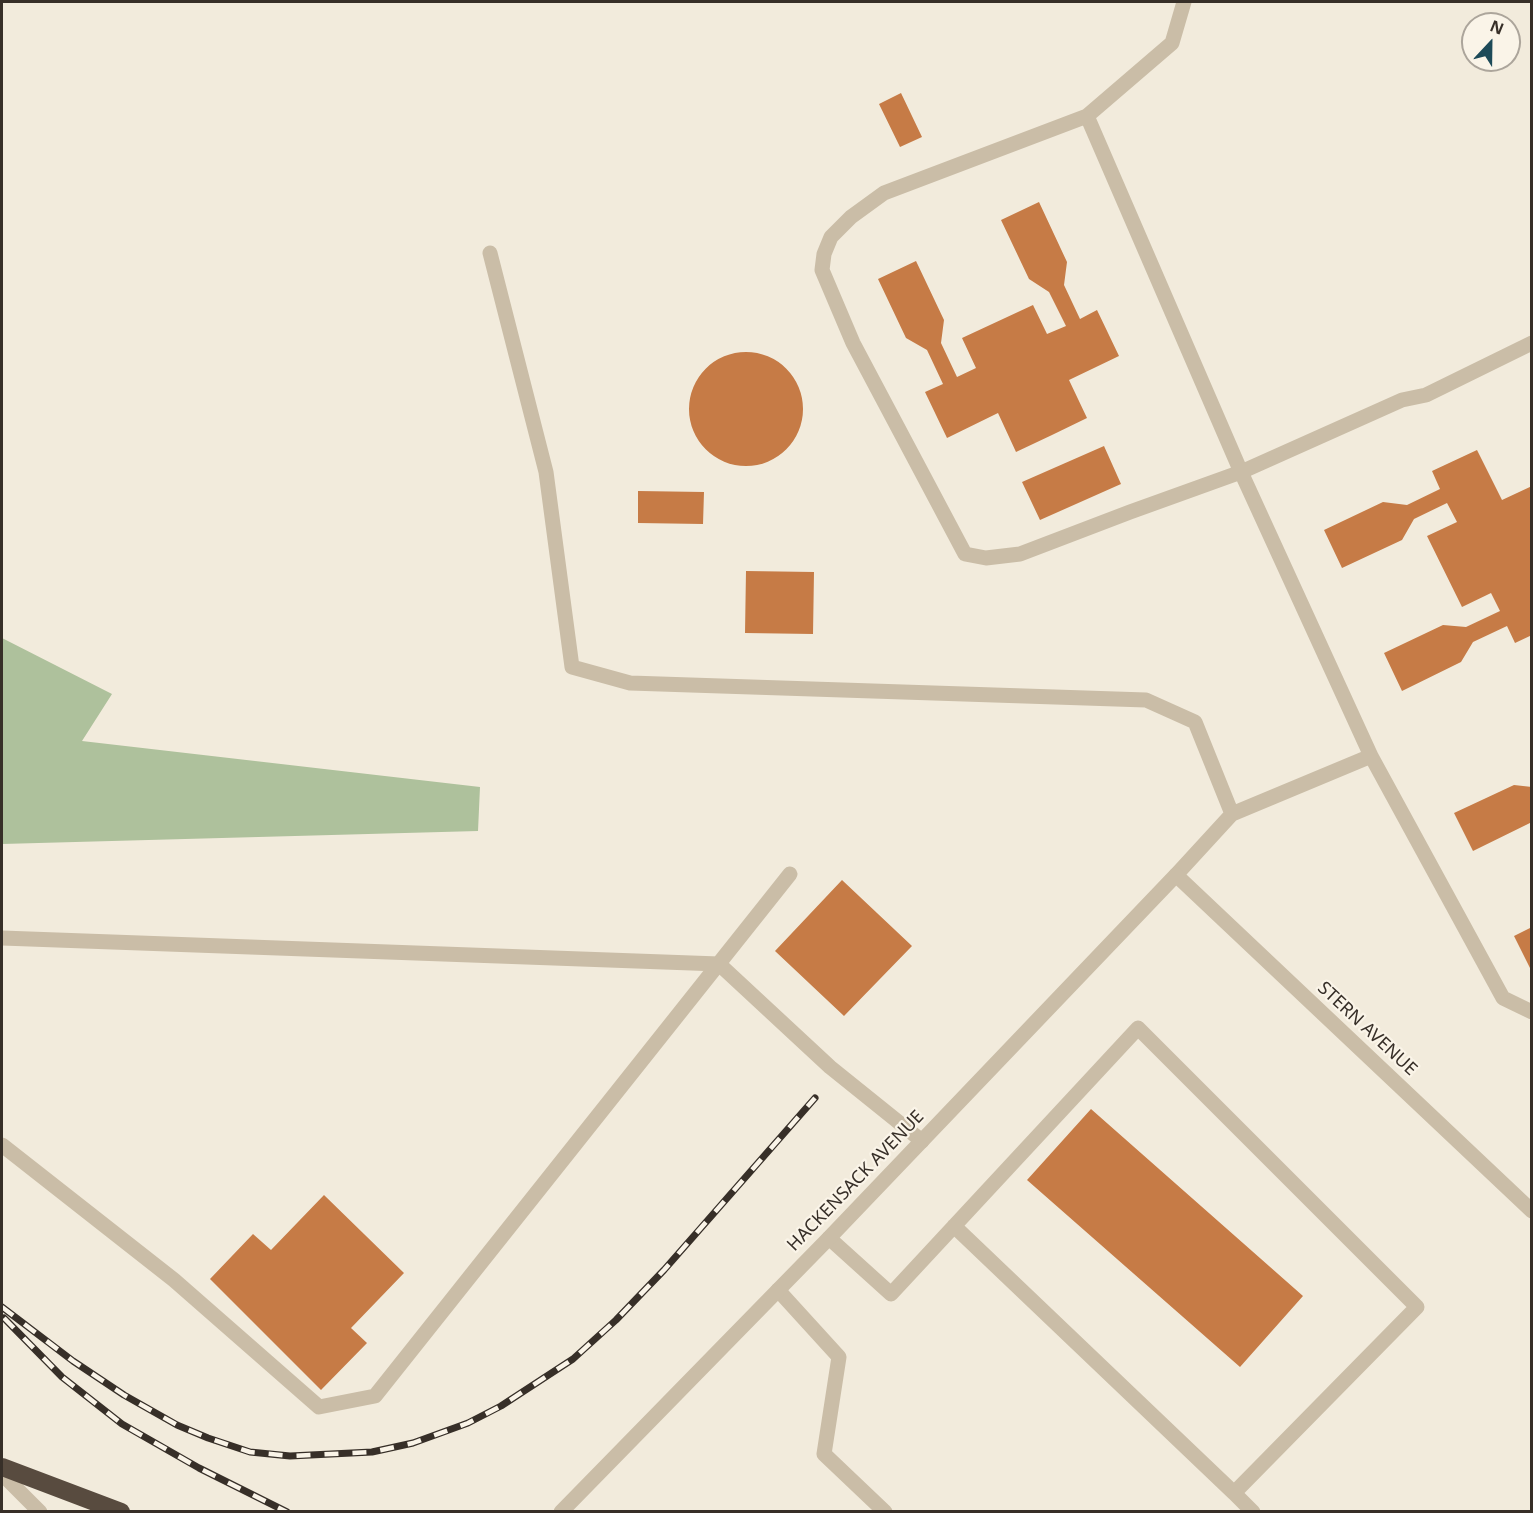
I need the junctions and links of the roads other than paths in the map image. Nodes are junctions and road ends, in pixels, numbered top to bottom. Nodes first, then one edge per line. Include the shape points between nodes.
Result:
1 (1184, 2) edge
2 (1087, 116) junction
3 (490, 253) dead end
4 (1532, 343) edge
5 (1241, 472) junction
6 (1371, 756) junction
7 (1232, 814) junction
8 (790, 874) dead end
9 (1176, 875) junction
10 (2, 938) edge
11 (719, 964) junction
12 (1532, 1012) edge
13 (922, 1141) junction
14 (2, 1145) edge
15 (1532, 1211) edge
16 (954, 1226) junction
17 (829, 1238) junction
18 (778, 1290) junction
19 (2, 1467) edge
20 (2, 1474) edge
21 (1234, 1493) junction
22 (40, 1512) edge
23 (121, 1512) edge
24 (561, 1512) edge
25 (885, 1512) edge
26 (1252, 1512) edge

1 - 2 street via 1172,43
2 - 5 street
2 - 5 street via 884,193 851,217 831,237 822,270 853,343 965,555 986,558 1020,554
3 - 7 street via 546,472 572,667 630,683 1146,700 1195,722
4 - 5 street via 1426,395 1402,400
5 - 6 street
6 - 7 street
6 - 12 street via 1503,998
7 - 9 street, HACKENSACK AVENUE
8 - 11 street
9 - 13 street, HACKENSACK AVENUE
9 - 15 street, STERN AVENUE
10 - 11 street
11 - 13 street via 830,1067
11 - 14 street via 375,1396 319,1407 174,1280
13 - 17 street, HACKENSACK AVENUE
16 - 17 street via 891,1294
16 - 21 street
16 - 21 street via 1138,1028 1417,1307
17 - 18 street, HACKENSACK AVENUE
18 - 24 street, HACKENSACK AVENUE
18 - 25 street via 839,1357 824,1454
19 - 23 highway
20 - 22 street
21 - 26 street

